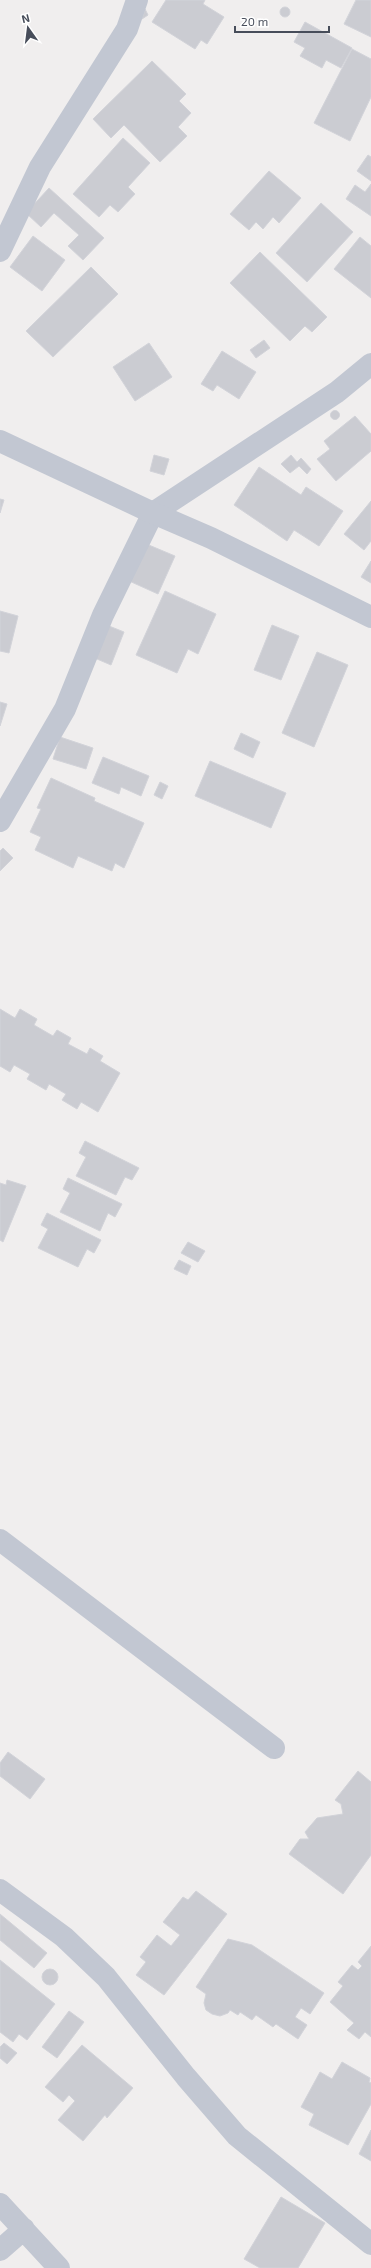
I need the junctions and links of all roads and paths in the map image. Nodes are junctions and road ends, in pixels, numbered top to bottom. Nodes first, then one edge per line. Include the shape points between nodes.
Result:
1 (137, 0) edge
2 (0, 252) edge
3 (371, 364) edge
4 (0, 441) edge
5 (153, 513) junction
6 (371, 617) edge
7 (0, 821) edge
8 (0, 1540) edge
9 (274, 1748) dead end
10 (0, 1890) edge
11 (0, 2204) edge
12 (24, 2229) junction
13 (371, 2244) edge
14 (0, 2250) edge
15 (59, 2268) edge

1 - 2 street via 128,29 40,167
3 - 5 street via 337,392
4 - 5 street
5 - 6 street via 211,538
5 - 7 street via 103,615 65,709
8 - 9 street
10 - 13 street via 64,1937 106,1977 237,2136
11 - 12 street
12 - 14 street
12 - 15 street

